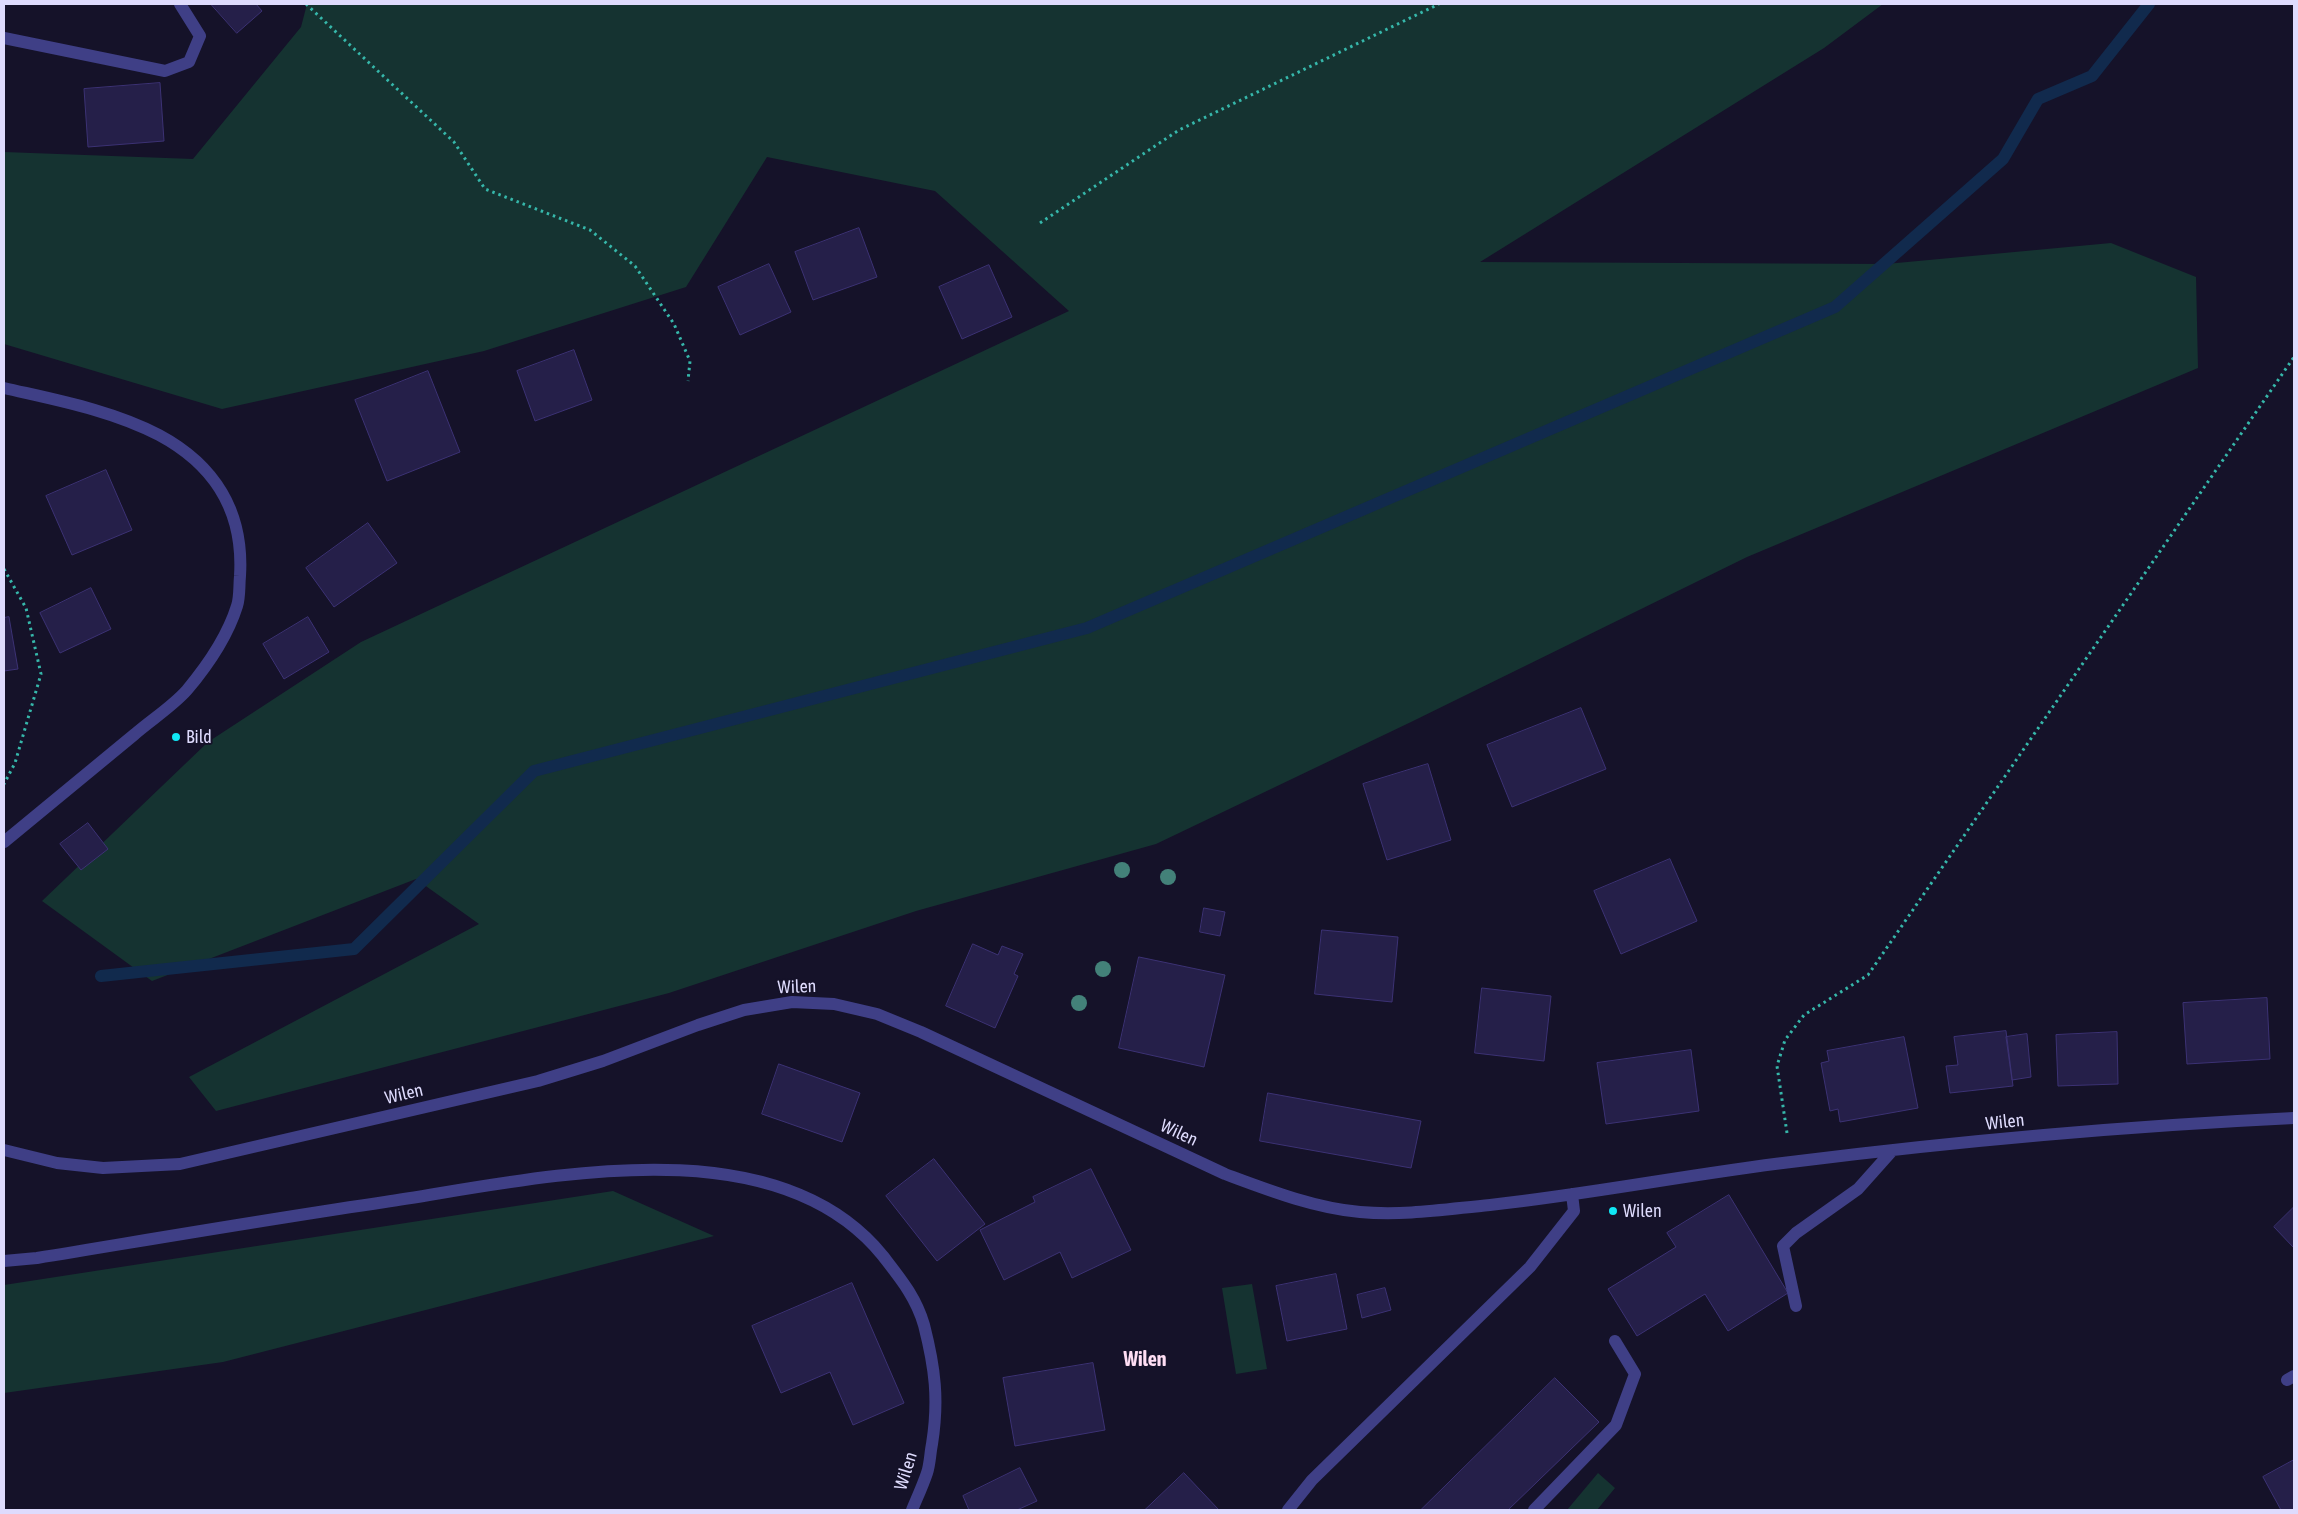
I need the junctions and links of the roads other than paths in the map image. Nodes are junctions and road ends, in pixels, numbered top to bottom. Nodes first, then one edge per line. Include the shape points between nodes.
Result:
1 (180, 4) edge
2 (4, 38) edge
3 (4, 388) edge
4 (4, 842) edge
5 (2294, 1118) edge
6 (4, 1150) edge
7 (1890, 1152) junction
8 (1572, 1194) junction
9 (4, 1261) edge
10 (1796, 1306) dead end
11 (1615, 1341) dead end
12 (912, 1510) edge
13 (1288, 1510) edge
14 (1534, 1510) edge

1 - 2 street via 200,36 189,62 165,71
3 - 4 street via 70,402 121,419 181,449 201,465 218,486 237,528 242,551 238,605 218,649 185,692
5 - 7 street, Wilen via 2155,1125
6 - 8 street, Wilen via 57,1163 103,1168 180,1164 538,1081 603,1061 698,1024 744,1010 792,1002 834,1004 886,1017 1225,1174 1275,1193 1359,1212 1408,1213
7 - 8 street, Wilen via 1789,1162
7 - 10 street via 1858,1190 1782,1246
8 - 13 street via 1574,1211 1530,1267 1312,1480
9 - 12 street, Wilen via 606,1170 726,1174 783,1187 839,1214 873,1244 912,1292 932,1358 936,1415 928,1471
11 - 14 street via 1635,1374 1616,1424

